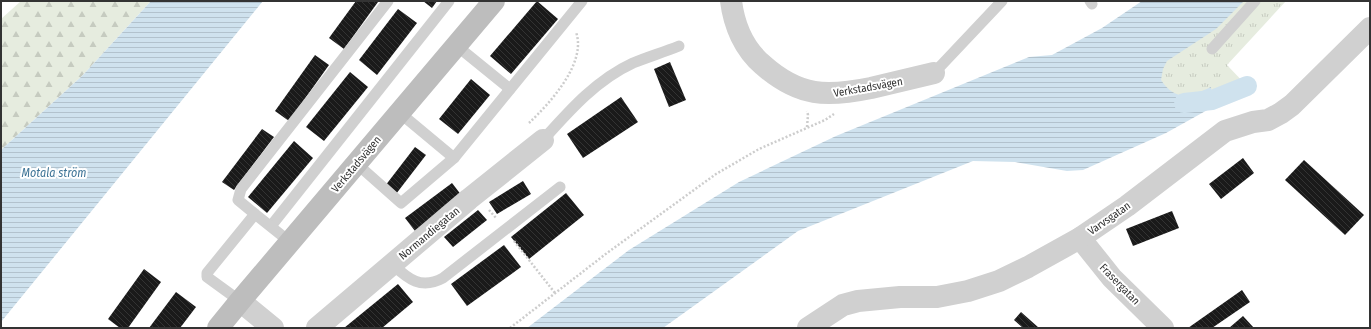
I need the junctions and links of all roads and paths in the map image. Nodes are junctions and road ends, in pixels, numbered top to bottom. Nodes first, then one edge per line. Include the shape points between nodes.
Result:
1 (388, 1) edge
2 (449, 1) edge
3 (494, 1) edge
4 (731, 1) edge
5 (1002, 1) edge
6 (1255, 1) edge
7 (578, 2) edge
8 (566, 20) junction
9 (1370, 28) edge
10 (456, 46) junction
11 (679, 46) dead end
12 (1212, 49) dead end
13 (934, 73) joint
14 (510, 89) junction
15 (854, 91) junction
16 (400, 112) junction
17 (526, 125) dead end
18 (543, 140) joint
19 (454, 158) junction
20 (357, 164) junction
21 (560, 187) dead end
22 (255, 214) junction
23 (271, 226) junction
24 (1080, 238) junction
25 (290, 242) junction
26 (392, 264) junction
27 (240, 301) junction
28 (218, 328) edge
29 (273, 328) edge
30 (317, 328) edge
31 (510, 328) edge
32 (808, 328) edge
33 (1163, 328) edge

1 - 22 lane via 241,189 238,200
2 - 23 lane
3 - 10 street, Verkstadsvägen
4 - 15 street, Verkstadsvägen via 734,18 749,51 774,75 796,87 814,92 832,94
5 - 13 lane
6 - 12 lane
7 - 8 lane
8 - 14 lane
8 - 17 path via 577,33 579,41 576,58 566,80
9 - 24 street, Varvsgatan via 1281,113 1268,120 1226,131 1128,206
10 - 14 lane
10 - 16 street, Verkstadsvägen
11 - 18 lane via 632,64 608,78 585,96
13 - 15 street, Verkstadsvägen
14 - 19 lane
15 - 31 path via 844,106 825,120 759,149 716,174
16 - 19 lane
16 - 20 street, Verkstadsvägen
18 - 26 street, Normandiegatan
19 - 20 lane via 401,203
20 - 25 street, Verkstadsvägen
21 - 26 lane via 435,282 414,281
22 - 23 lane
22 - 27 lane via 207,273 207,277
23 - 25 lane
24 - 32 street, Varvsgatan via 999,281 968,291 936,297 858,301 843,305
24 - 33 street, Frasergatan via 1112,278
25 - 27 street, Verkstadsvägen
26 - 30 street, Normandiegatan
27 - 28 street, Verkstadsvägen
27 - 29 street

